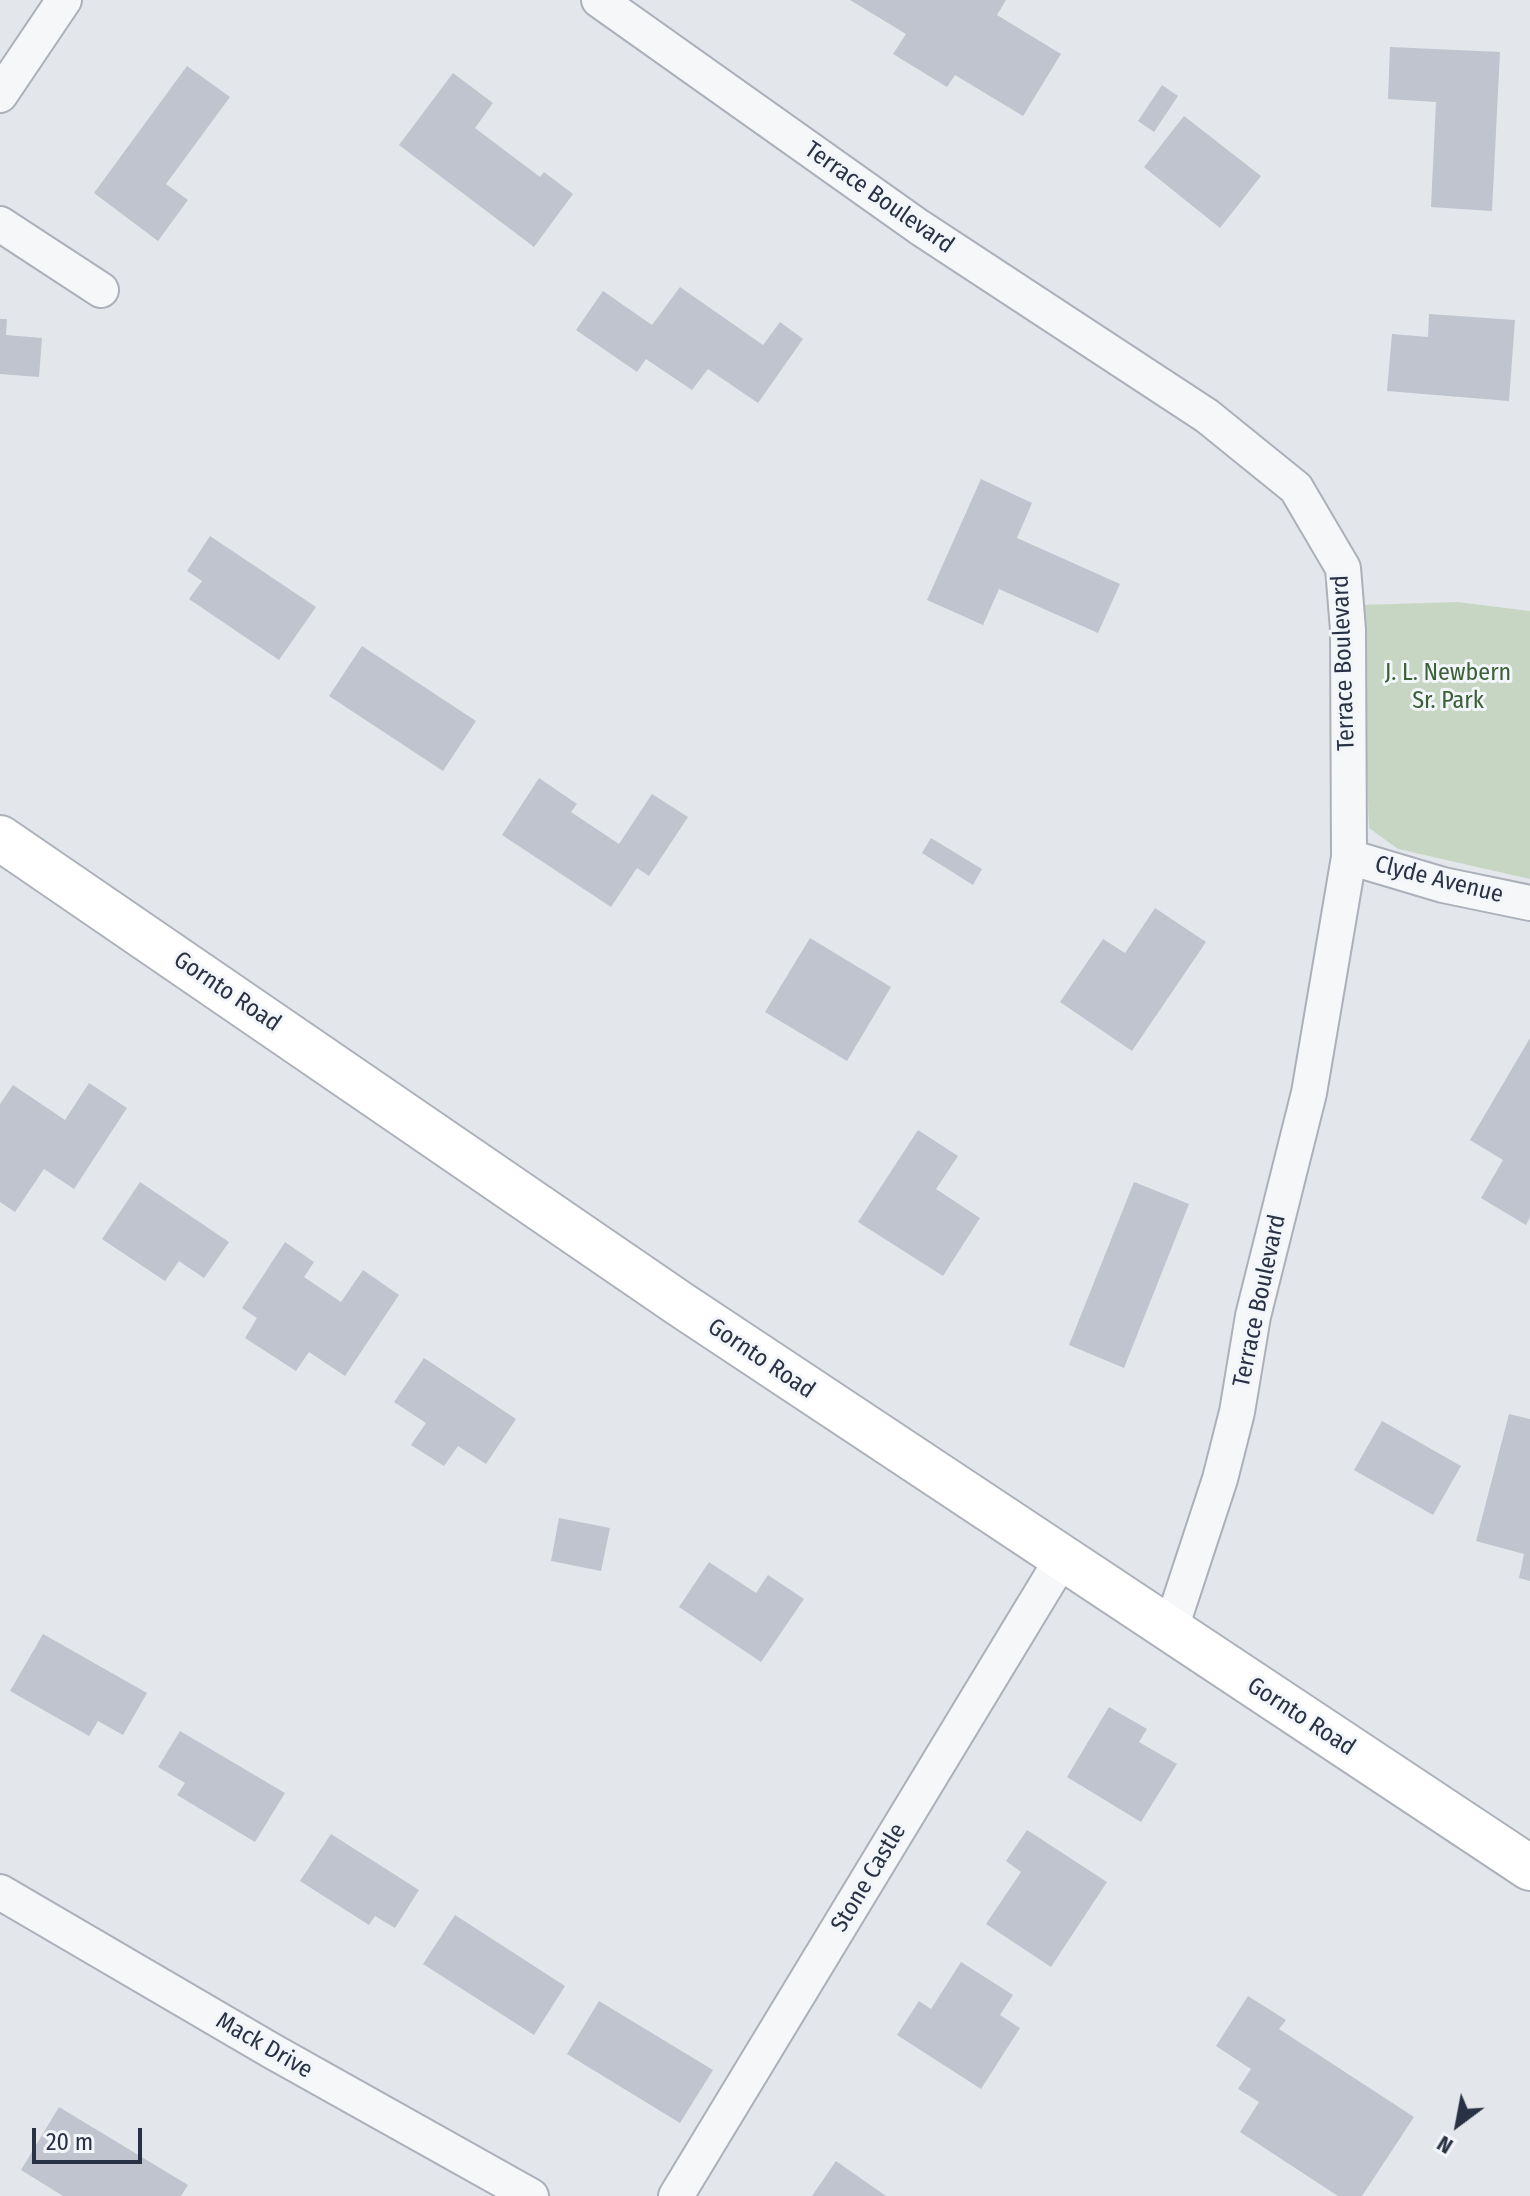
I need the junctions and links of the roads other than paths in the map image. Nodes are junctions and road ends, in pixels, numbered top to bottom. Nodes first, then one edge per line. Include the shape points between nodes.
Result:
1 (64, 0) edge
2 (599, 0) edge
3 (0, 95) edge
4 (0, 224) edge
5 (101, 290) dead end
6 (0, 838) edge
7 (1349, 857) junction
8 (1530, 903) edge
9 (1062, 1559) junction
10 (1170, 1631) junction
11 (1530, 1868) edge
12 (0, 1892) edge
13 (531, 2196) edge
14 (676, 2196) edge

1 - 3 street
2 - 7 street, Terrace Boulevard via 919,227 1207,416 1296,488 1343,568
4 - 5 street
6 - 9 main road, Gornto Road
7 - 8 street, Clyde Avenue
7 - 10 street, Terrace Boulevard via 1309,1093 1253,1316 1237,1412
9 - 10 main road, Gornto Road
9 - 14 street, Stone Castle
10 - 11 main road, Gornto Road
12 - 13 street, Mack Drive

